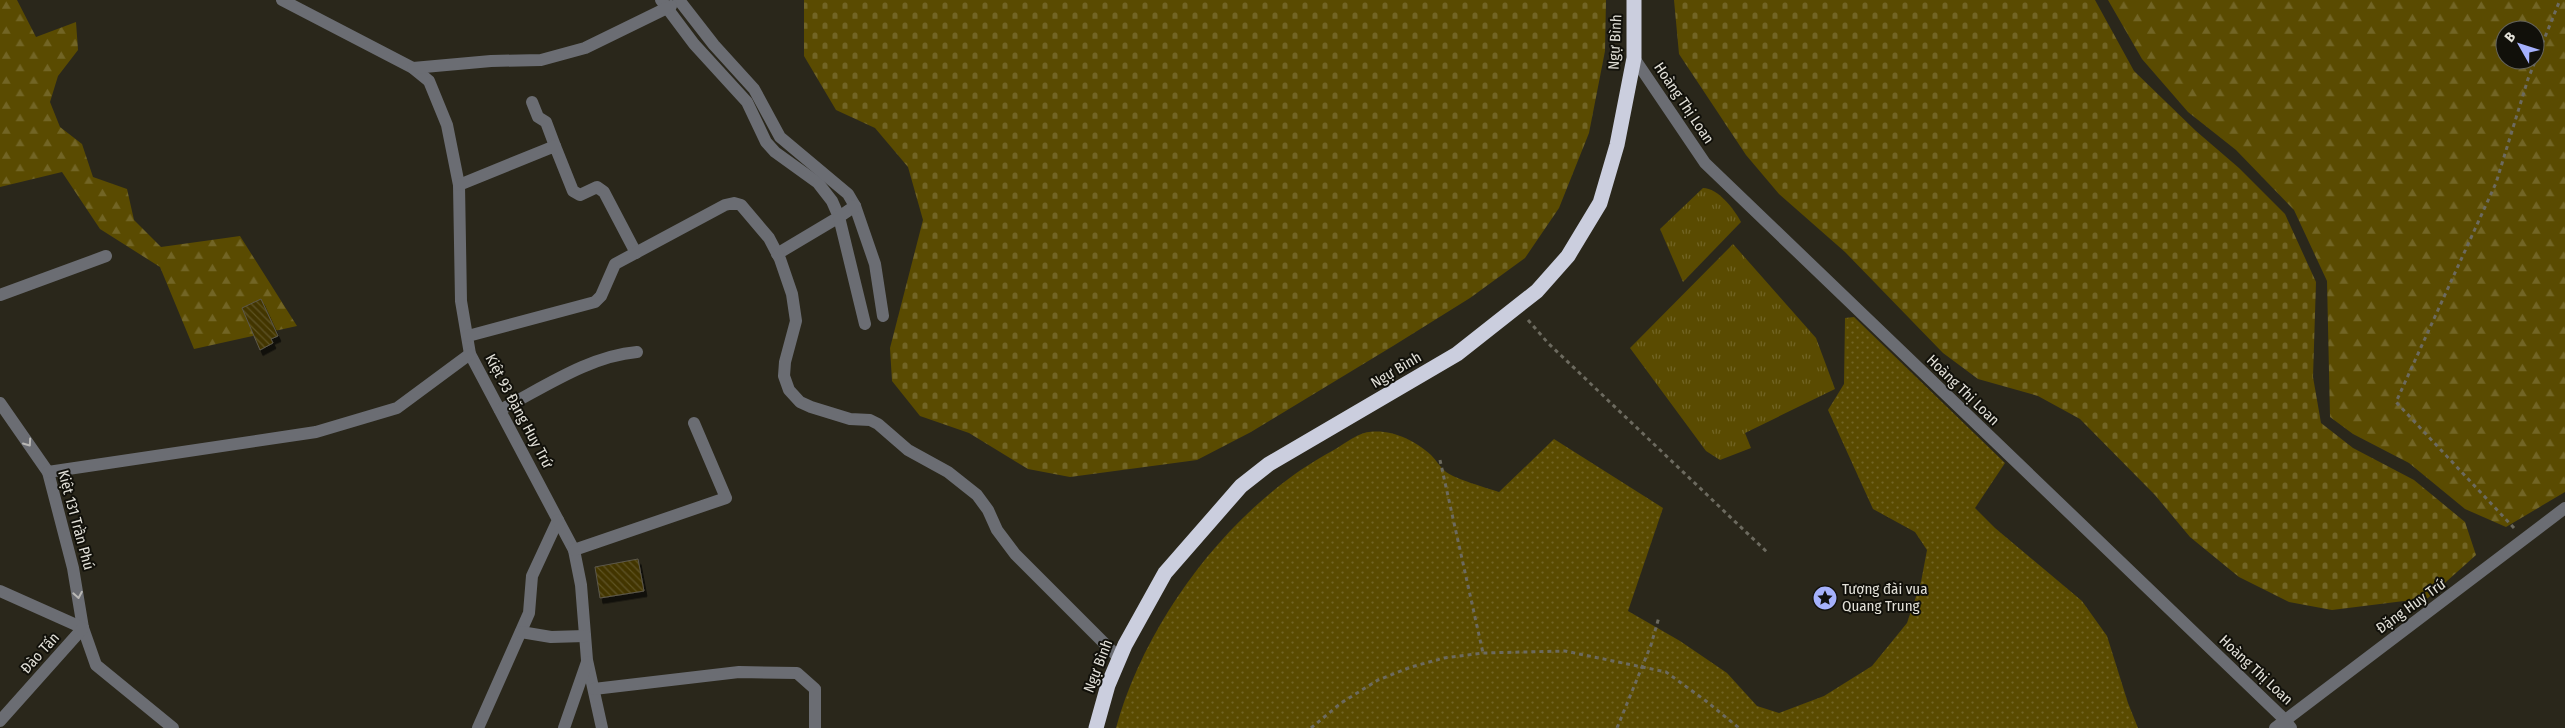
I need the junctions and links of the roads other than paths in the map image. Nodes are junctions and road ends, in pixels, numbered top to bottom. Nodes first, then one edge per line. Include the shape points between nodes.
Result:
1 (282, 0) edge
2 (1634, 0) edge
3 (671, 3) edge
4 (1634, 58) junction
5 (413, 68) junction
6 (532, 102) dead end
7 (555, 146) junction
8 (459, 185) junction
9 (847, 212) junction
10 (636, 253) junction
11 (777, 254) junction
12 (106, 256) dead end
13 (0, 295) edge
14 (882, 316) dead end
15 (865, 324) dead end
16 (468, 336) junction
17 (637, 352) dead end
18 (470, 354) junction
19 (0, 403) edge
20 (500, 410) junction
21 (694, 423) dead end
22 (48, 472) junction
23 (2565, 508) edge
24 (558, 520) junction
25 (574, 550) junction
26 (0, 591) edge
27 (84, 628) junction
28 (521, 632) junction
29 (585, 636) junction
30 (1119, 658) junction
31 (587, 660) junction
32 (594, 689) junction
33 (0, 722) edge
34 (2283, 725) edge
35 (172, 728) edge
36 (478, 728) edge
37 (564, 728) edge
38 (602, 728) edge
39 (815, 728) edge
40 (1096, 728) edge

1 - 5 street, Kiệt 93 Đặng Huy Trứ
2 - 4 highway, Ngự Bình
3 - 5 street via 585,48 541,60
3 - 9 street via 747,102 766,142 818,182 832,201
3 - 9 street via 754,89 780,137 848,194
4 - 30 highway, Ngự Bình via 1617,145 1600,203 1568,256 1537,291 1457,354 1269,464 1241,486 1165,573
4 - 34 street, Hoàng Thị Loan via 1705,162
5 - 8 street, Kiệt 93 Đặng Huy Trứ via 429,81 447,125
6 - 7 street via 538,117 546,122
7 - 8 street
7 - 10 street via 573,191 580,195 597,187 604,192
8 - 16 street, Kiệt 93 Đặng Huy Trứ via 462,301
9 - 11 street
9 - 14 street via 875,264
9 - 15 street
10 - 11 street via 734,203 741,206 769,238
10 - 16 street via 616,264 595,302
11 - 30 street via 792,294 796,321 785,362 784,376 789,390 800,402 811,407 878,424 908,450 948,472 977,495 1015,554
12 - 13 street
16 - 18 street, Kiệt 93 Đặng Huy Trứ
17 - 20 street via 616,354 589,365
18 - 20 street, Kiệt 93 Đặng Huy Trứ
18 - 22 street via 397,408 316,432
19 -> 22 street, Kiệt 131 Trần Phú
20 - 24 street, Kiệt 93 Đặng Huy Trứ
21 - 25 street via 726,498
22 -> 27 street, Kiệt 131 Trần Phú via 73,568
23 - 34 street, Đặng Huy Trứ
24 - 25 street, Kiệt 93 Đặng Huy Trứ
24 - 28 street via 532,576 529,613
25 - 29 street, Kiệt 93 Đặng Huy Trứ via 581,585
26 - 27 street
27 - 33 street, Đào Tấn
27 - 35 street, Kiệt 131 Trần Phú via 96,665
28 - 29 street via 551,637
28 - 36 street
29 - 31 street, Kiệt 93 Đặng Huy Trứ
30 - 40 highway, Ngự Bình
31 - 32 street
31 - 37 street
32 - 38 street
32 - 39 street via 739,672 797,673 815,689

